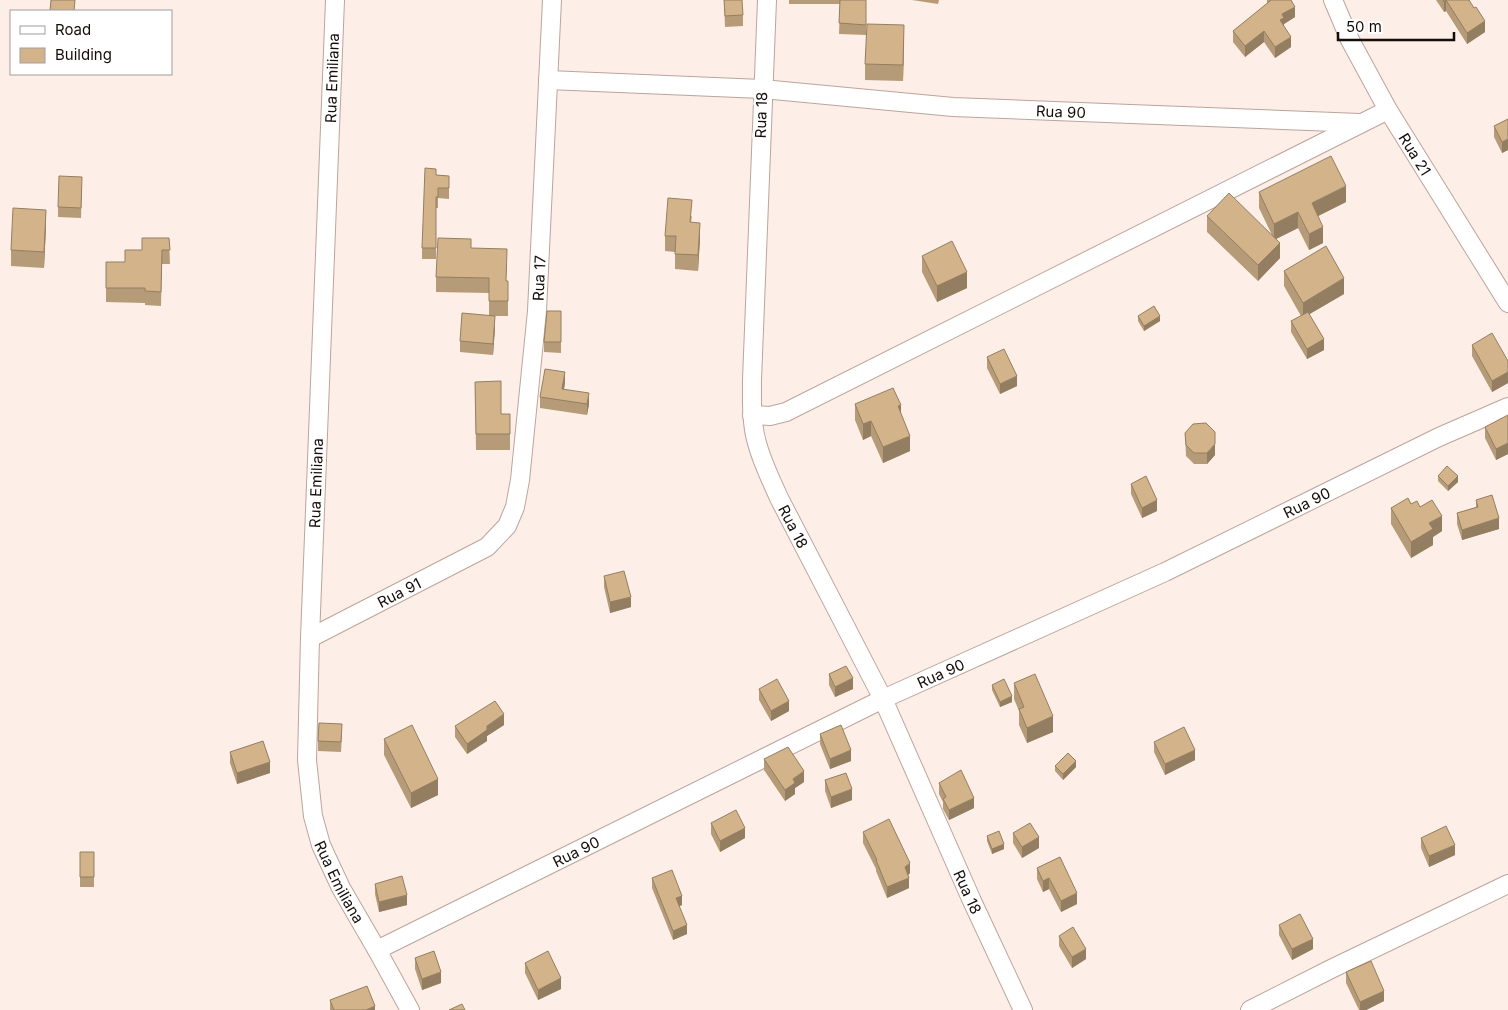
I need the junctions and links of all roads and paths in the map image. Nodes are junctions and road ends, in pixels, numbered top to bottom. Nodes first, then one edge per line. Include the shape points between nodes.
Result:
1 (335, 0) edge
2 (552, 0) edge
3 (767, 0) edge
4 (1333, 0) edge
5 (548, 80) junction
6 (762, 89) junction
7 (1388, 110) junction
8 (1360, 123) junction
9 (1508, 303) edge
10 (1508, 407) edge
11 (752, 415) junction
12 (487, 547) joint
13 (310, 638) junction
14 (883, 699) junction
15 (1508, 884) edge
16 (378, 950) junction
17 (410, 1010) edge
18 (1023, 1010) edge
19 (1250, 1010) edge

1 - 13 street, Rua Emiliana
2 - 5 street, Rua 17
3 - 6 street, Rua 18
4 - 7 street, Rua 21 via 1350,40
5 - 6 street, Rua 90
5 - 12 street, Rua 17 via 537,311 520,480 515,507 507,526
6 - 8 street, Rua 90 via 953,107
6 - 11 street, Rua 18
7 - 8 street
7 - 9 street, Rua 21
8 - 11 street via 786,412 770,416
10 - 14 street, Rua 90 via 1165,572
11 - 14 street, Rua 18 via 756,442 767,473
12 - 13 street, Rua 91
13 - 16 street, Rua Emiliana via 307,760 313,816 321,844 341,888
14 - 16 street, Rua 90
14 - 18 street, Rua 18
15 - 19 street
16 - 17 street, Rua Emiliana

